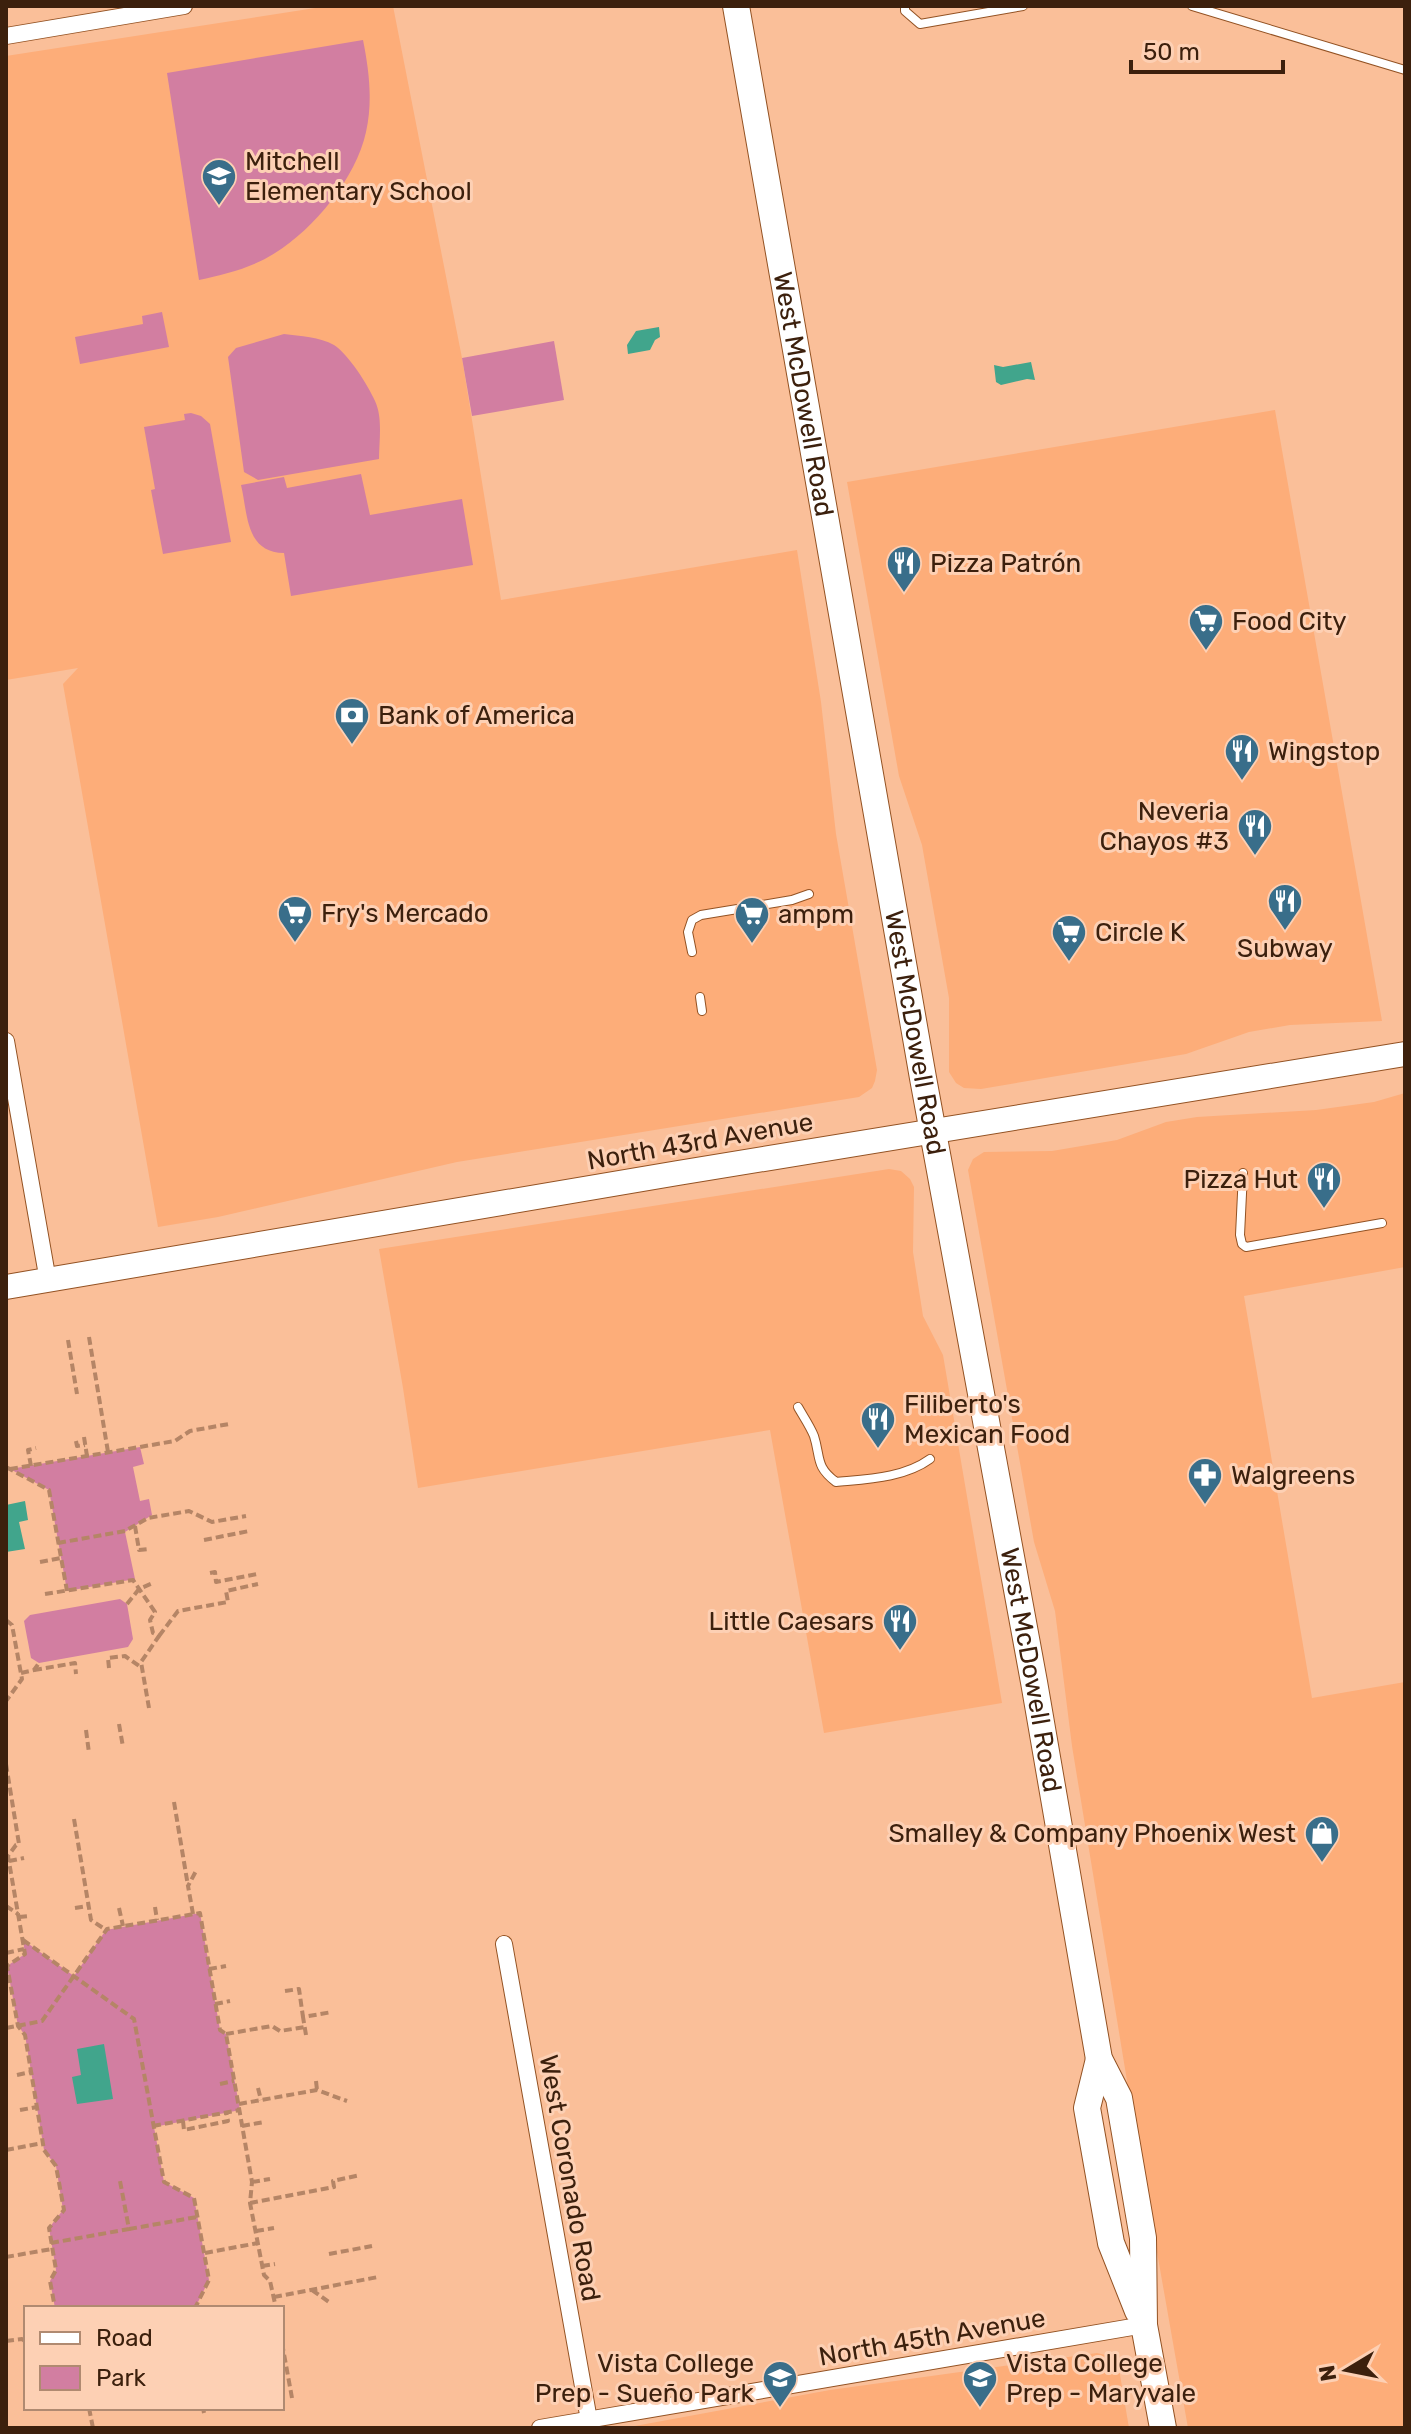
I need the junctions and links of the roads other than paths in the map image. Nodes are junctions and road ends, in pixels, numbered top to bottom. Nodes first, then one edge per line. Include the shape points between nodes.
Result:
1 (184, 6) edge
2 (736, 6) edge
3 (905, 6) edge
4 (1023, 6) edge
5 (1192, 6) edge
6 (114, 12) edge
7 (6, 36) edge
8 (1405, 70) edge
9 (809, 894) dead end
10 (692, 952) dead end
11 (700, 997) dead end
12 (702, 1011) dead end
13 (6, 1041) edge
14 (1405, 1054) edge
15 (11, 1104) edge
16 (933, 1131) junction
17 (1243, 1173) dead end
18 (1382, 1223) dead end
19 (48, 1281) junction
20 (6, 1287) edge
21 (798, 1407) dead end
22 (930, 1459) dead end
23 (504, 1944) dead end
24 (1144, 2325) junction
25 (589, 2420) junction
26 (540, 2428) edge
27 (1163, 2428) edge

1 - 6 street
2 - 16 main road, West McDowell Road
3 - 4 lane via 920,24
5 - 8 lane
6 - 7 street
9 - 10 lane via 701,915 692,920 688,932
11 - 12 lane
13 - 15 street
14 - 16 main road, North 43rd Avenue
15 - 19 street
16 - 19 main road, North 43rd Avenue
16 - 24 main road, West McDowell Road via 1099,2059 1087,2108 1111,2243
17 - 18 lane via 1240,1235 1246,1247
19 - 20 main road, North 43rd Avenue
21 - 22 lane via 814,1437 817,1459 836,1482 903,1473
23 - 25 street, West Coronado Road
24 - 25 street, North 45th Avenue
24 - 27 main road, West McDowell Road
25 - 26 street, North 45th Avenue

